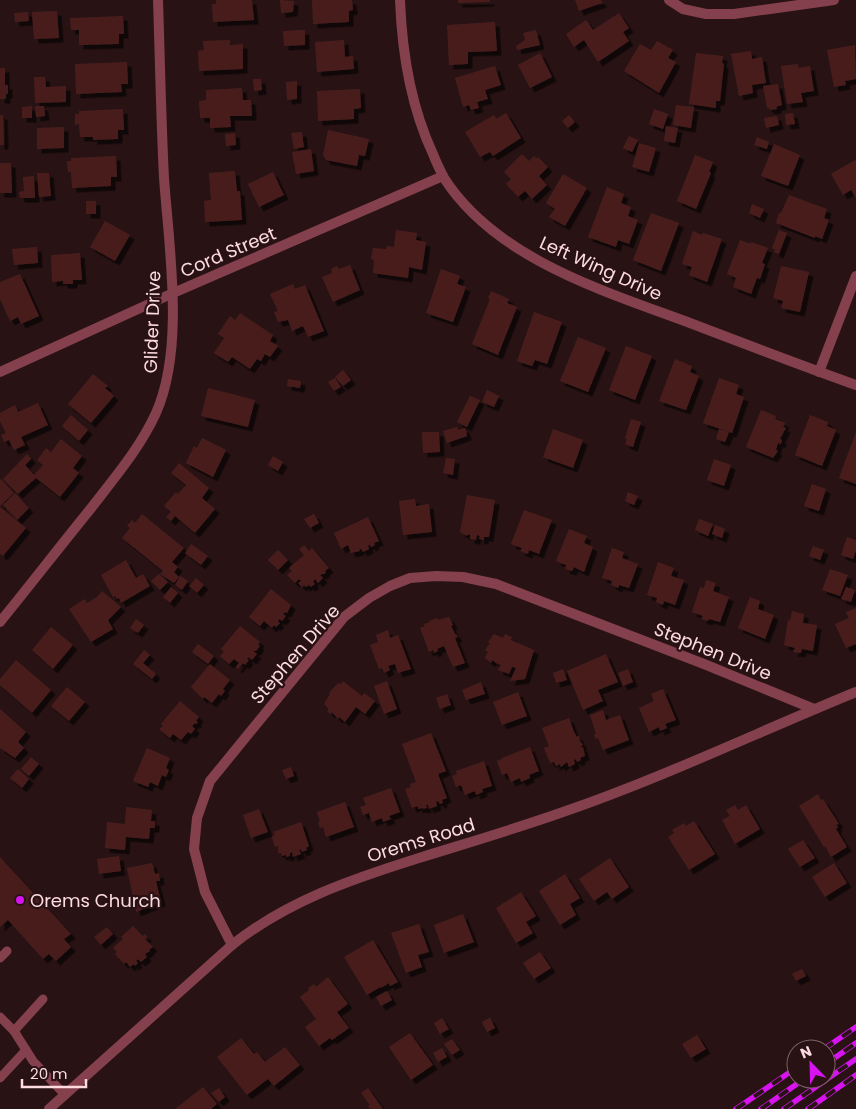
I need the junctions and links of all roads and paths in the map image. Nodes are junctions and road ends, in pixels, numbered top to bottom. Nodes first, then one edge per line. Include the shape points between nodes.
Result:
1 (158, 0) edge
2 (400, 0) edge
3 (669, 0) edge
4 (834, 0) edge
5 (443, 176) junction
6 (856, 276) edge
7 (171, 294) junction
8 (0, 372) edge
9 (819, 372) junction
10 (856, 385) edge
11 (0, 622) edge
12 (856, 692) edge
13 (814, 709) junction
14 (232, 945) junction
15 (7, 951) dead end
16 (0, 958) edge
17 (43, 999) dead end
18 (0, 1017) edge
19 (14, 1031) junction
20 (26, 1050) junction
21 (0, 1078) edge
22 (65, 1095) junction
23 (50, 1109) edge

1 - 7 street, Glider Drive
2 - 5 street, Left Wing Drive via 406,65 414,104
3 - 4 street via 683,9 706,14 734,14
5 - 7 street, Cord Street
5 - 9 street, Left Wing Drive via 504,240 557,270
6 - 9 street
7 - 8 street, Cord Street
7 - 11 street, Glider Drive via 169,372 155,414 128,461
9 - 10 street, Left Wing Drive
12 - 13 street, Orems Road
13 - 14 street, Orems Road via 565,812 358,877 286,908
13 - 14 street, Stephen Drive via 496,584 463,577 436,576 410,578 390,586 344,617 210,781 197,818 194,849 205,892
14 - 22 street, Orems Road
15 - 16 lane
17 - 19 lane
18 - 19 lane
19 - 20 lane
20 - 21 lane
20 - 22 lane
22 - 23 street, Orems Road

